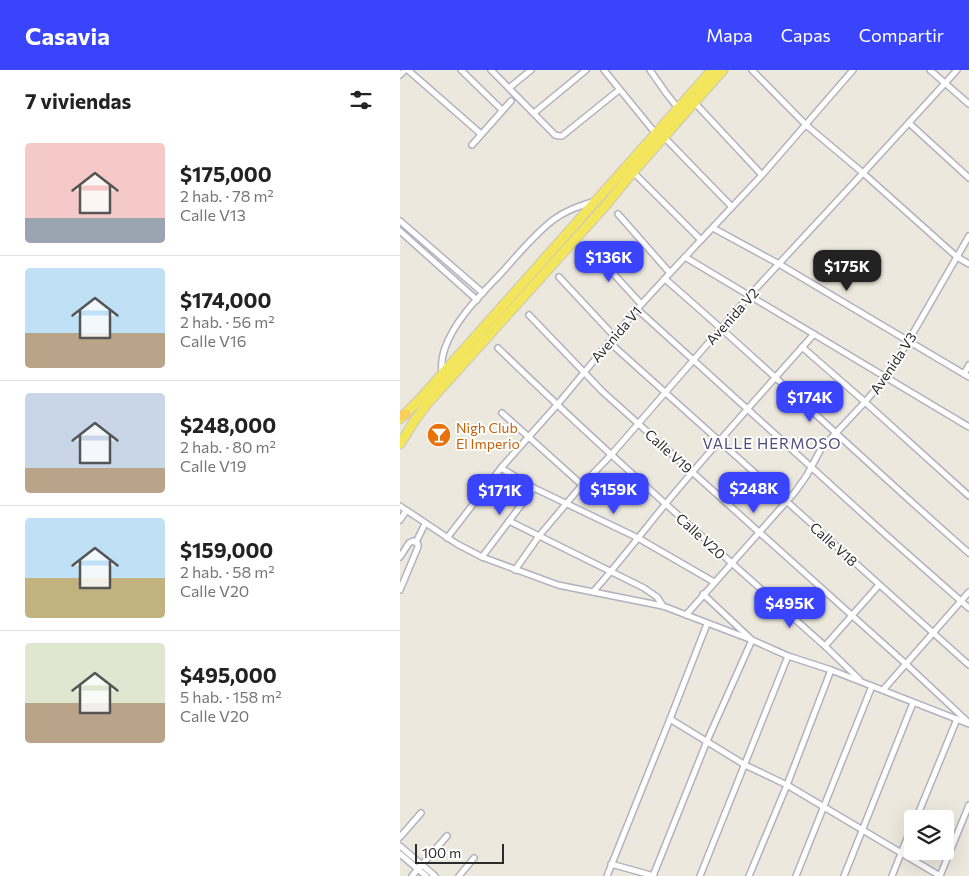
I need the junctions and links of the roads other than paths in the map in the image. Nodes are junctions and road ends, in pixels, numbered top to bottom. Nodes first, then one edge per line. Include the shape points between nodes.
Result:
1 (406, 70) edge
2 (461, 70) edge
3 (491, 70) edge
4 (531, 70) edge
5 (586, 70) edge
6 (604, 70) edge
7 (650, 70) edge
8 (712, 70) edge
9 (723, 70) edge
10 (752, 70) edge
11 (853, 70) edge
12 (930, 70) edge
13 (957, 70) edge
14 (400, 76) edge
15 (945, 82) junction
16 (509, 88) junction
17 (619, 90) junction
18 (511, 101) dead end
19 (694, 102) junction
20 (969, 104) edge
21 (678, 108) junction
22 (502, 110) junction
23 (534, 113) junction
24 (909, 123) junction
25 (806, 125) junction
26 (481, 134) junction
27 (660, 136) junction
28 (472, 145) dead end
29 (633, 172) junction
30 (863, 174) junction
31 (762, 175) junction
32 (969, 178) edge
33 (598, 200) junction
34 (732, 208) junction
35 (618, 214) dead end
36 (400, 221) edge
37 (714, 228) junction
38 (400, 231) edge
39 (969, 236) edge
40 (701, 240) junction
41 (591, 249) dead end
42 (685, 256) junction
43 (957, 257) junction
44 (779, 264) junction
45 (969, 264) edge
46 (670, 273) junction
47 (559, 277) dead end
48 (665, 279) junction
49 (483, 293) junction
50 (750, 296) junction
51 (477, 300) junction
52 (641, 304) junction
53 (637, 309) junction
54 (529, 315) dead end
55 (721, 328) junction
56 (814, 334) junction
57 (614, 336) junction
58 (909, 340) junction
59 (610, 342) junction
60 (802, 347) junction
61 (498, 348) dead end
62 (693, 360) junction
63 (969, 364) edge
64 (584, 372) junction
65 (442, 375) junction
66 (966, 376) edge
67 (886, 377) junction
68 (776, 378) junction
69 (665, 392) junction
70 (865, 402) junction
71 (556, 405) junction
72 (748, 409) junction
73 (502, 413) dead end
74 (402, 417) edge
75 (638, 424) junction
76 (969, 427) edge
77 (836, 433) junction
78 (529, 437) junction
79 (720, 441) junction
80 (400, 444) edge
81 (611, 455) junction
82 (811, 466) junction
83 (501, 468) junction
84 (692, 472) junction
85 (582, 485) junction
86 (534, 488) junction
87 (969, 496) edge
88 (787, 501) junction
89 (567, 502) junction
90 (665, 504) junction
91 (400, 506) edge
92 (406, 511) junction
93 (400, 520) edge
94 (509, 521) junction
95 (425, 524) junction
96 (759, 532) junction
97 (539, 536) junction
98 (447, 538) junction
99 (638, 538) junction
100 (416, 542) junction
101 (969, 553) edge
102 (400, 557) edge
103 (482, 558) junction
104 (731, 563) junction
105 (515, 570) junction
106 (612, 572) junction
107 (714, 582) junction
108 (879, 585) junction
109 (400, 590) edge
110 (593, 592) junction
111 (969, 592) edge
112 (703, 594) junction
113 (961, 602) junction
114 (663, 606) junction
115 (969, 608) edge
116 (686, 615) junction
117 (852, 615) junction
118 (707, 624) junction
119 (933, 633) junction
120 (752, 640) junction
121 (825, 646) junction
122 (788, 656) junction
123 (906, 664) junction
124 (969, 665) edge
125 (831, 670) junction
126 (862, 682) junction
127 (872, 686) junction
128 (883, 690) junction
129 (914, 703) junction
130 (670, 719) junction
131 (957, 719) junction
132 (969, 724) edge
133 (707, 741) junction
134 (745, 765) junction
135 (787, 785) junction
136 (969, 805) edge
137 (823, 807) junction
138 (920, 810) edge
139 (421, 813) dead end
140 (863, 831) junction
141 (400, 836) edge
142 (447, 836) dead end
143 (400, 846) edge
144 (904, 846) edge
145 (400, 854) edge
146 (901, 854) junction
147 (474, 858) dead end
148 (611, 864) junction
149 (420, 867) junction
150 (412, 876) edge
151 (426, 876) edge
152 (435, 876) edge
153 (458, 876) edge
154 (607, 876) edge
155 (653, 876) edge
156 (700, 876) edge
157 (749, 876) edge
158 (796, 876) edge
159 (844, 876) edge
160 (892, 876) edge

1 - 14 street
1 - 26 street
2 - 22 street
3 - 16 street
4 - 16 street
5 - 23 street
6 - 17 street
7 - 21 street
8 - 21 main road
9 - 19 main road
10 - 25 street
11 - 25 street, Avenida V1
12 - 15 street
13 - 15 street, Avenida V2
15 - 20 street
15 - 24 street, Avenida V2
16 - 23 street
17 - 23 street via 562,136 555,135
17 - 27 street
18 - 22 street
19 - 27 main road
19 - 31 street
21 - 27 main road
22 - 26 street
24 - 30 street, Avenida V2
24 - 32 street
25 - 30 street
25 - 31 street, Avenida V1
26 - 28 street
27 - 29 main road
27 - 33 main road
27 - 34 street
29 - 40 street
29 - 80 main road via 427,404
30 - 43 street
30 - 44 street, Avenida V2
31 - 34 street, Avenida V1
33 - 49 street via 573,208 554,219
33 - 65 main road
34 - 37 street, Avenida V1
35 - 46 street
36 - 49 street
37 - 40 street, Avenida V1
37 - 44 street
38 - 51 street
39 - 43 street, Avenida V3
40 - 42 street, Avenida V1
41 - 52 street
42 - 46 street, Avenida V1
42 - 50 street
43 - 45 street
43 - 58 street, Avenida V3
44 - 50 street, Avenida V2
44 - 58 street
46 - 48 street, Avenida V1
47 - 57 street
48 - 52 street, Avenida V1
48 - 55 street
49 - 51 street
50 - 55 street, Avenida V2
50 - 56 street
51 - 65 street via 450,336 441,363
52 - 53 street, Avenida V1
53 - 57 street, Avenida V1
53 - 62 street
54 - 64 street, Calle V19
55 - 62 street, Avenida V2
55 - 68 street
56 - 60 street
56 - 67 street
57 - 59 street, Avenida V1
58 - 66 street
58 - 67 street, Avenida V3
59 - 64 street, Avenida V1
59 - 69 street, Calle V18
60 - 68 street
60 - 70 street
61 - 71 street, Calle V20
62 - 69 street, Avenida V2
62 - 72 street
63 - 66 street
64 - 71 street, Avenida V1
64 - 75 street, Calle V19
65 - 74 main road
67 - 70 street, Avenida V3
67 - 76 street
68 - 72 street
68 - 77 street
69 - 75 street, Avenida V2
69 - 79 street, Calle V18
70 - 77 street, Avenida V3
70 - 87 street
71 - 78 street, Avenida V1
71 - 81 street, Calle V20
72 - 79 street
72 - 82 street
73 - 78 street
75 - 81 street, Avenida V2
75 - 84 street, Calle V19
77 - 82 street, Avenida V3
77 - 101 street
78 - 83 street, Avenida V1
78 - 85 street
79 - 84 street
79 - 88 street, Calle V18
81 - 85 street, Avenida V2
81 - 90 street, Calle V20
82 - 88 street, Avenida V3
82 - 113 street
83 - 86 street
83 - 98 street, Avenida V1
84 - 90 street
84 - 96 street, Calle V19
85 - 89 street, Avenida V2
86 - 89 street
86 - 94 street
88 - 96 street, Avenida V3
88 - 108 street, Calle V18
89 - 97 street, Avenida V2
89 - 99 street
90 - 99 street
90 - 104 street, Calle V20
91 - 92 street
92 - 93 street
92 - 95 street
94 - 97 street
94 - 103 street
95 - 98 street
95 - 100 street
96 - 104 street, Avenida V3
96 - 117 street, Calle V19
97 - 105 street, Avenida V2
97 - 106 street
98 - 103 street
99 - 106 street
99 - 107 street
100 - 102 street via 409,543
100 - 109 street via 418,547
103 - 105 street
104 - 107 street, Avenida V3
104 - 121 street, Calle V20
105 - 110 street via 558,585
106 - 110 street
106 - 114 street via 644,588
107 - 112 street, Avenida V3
108 - 117 street
108 - 119 street, Calle V18
110 - 114 street
111 - 113 street
112 - 116 street, Avenida V3
112 - 120 street
113 - 115 street
113 - 119 street
114 - 116 street
116 - 118 street
117 - 121 street
117 - 123 street, Calle V19
118 - 120 street
118 - 130 street
119 - 123 street
119 - 124 street, Calle V18
120 - 122 street
120 - 133 street
121 - 126 street, Calle V20
122 - 125 street
122 - 134 street
123 - 128 street
123 - 132 street, Calle V19
125 - 126 street
125 - 135 street
126 - 127 street
127 - 128 street
127 - 137 street
128 - 129 street
129 - 131 street
129 - 140 street
130 - 133 street
130 - 148 street
131 - 132 street
131 - 138 street
133 - 134 street
133 - 155 street
134 - 135 street
134 - 156 street
135 - 137 street
135 - 157 street
136 - 146 street via 940,876
137 - 140 street
137 - 158 street
139 - 141 street
140 - 146 street
140 - 159 street
142 - 149 street
143 - 149 street
144 - 146 street
145 - 149 street
146 - 160 street
147 - 153 street
148 - 154 street
148 - 155 street
149 - 150 street
149 - 151 street
149 - 152 street

